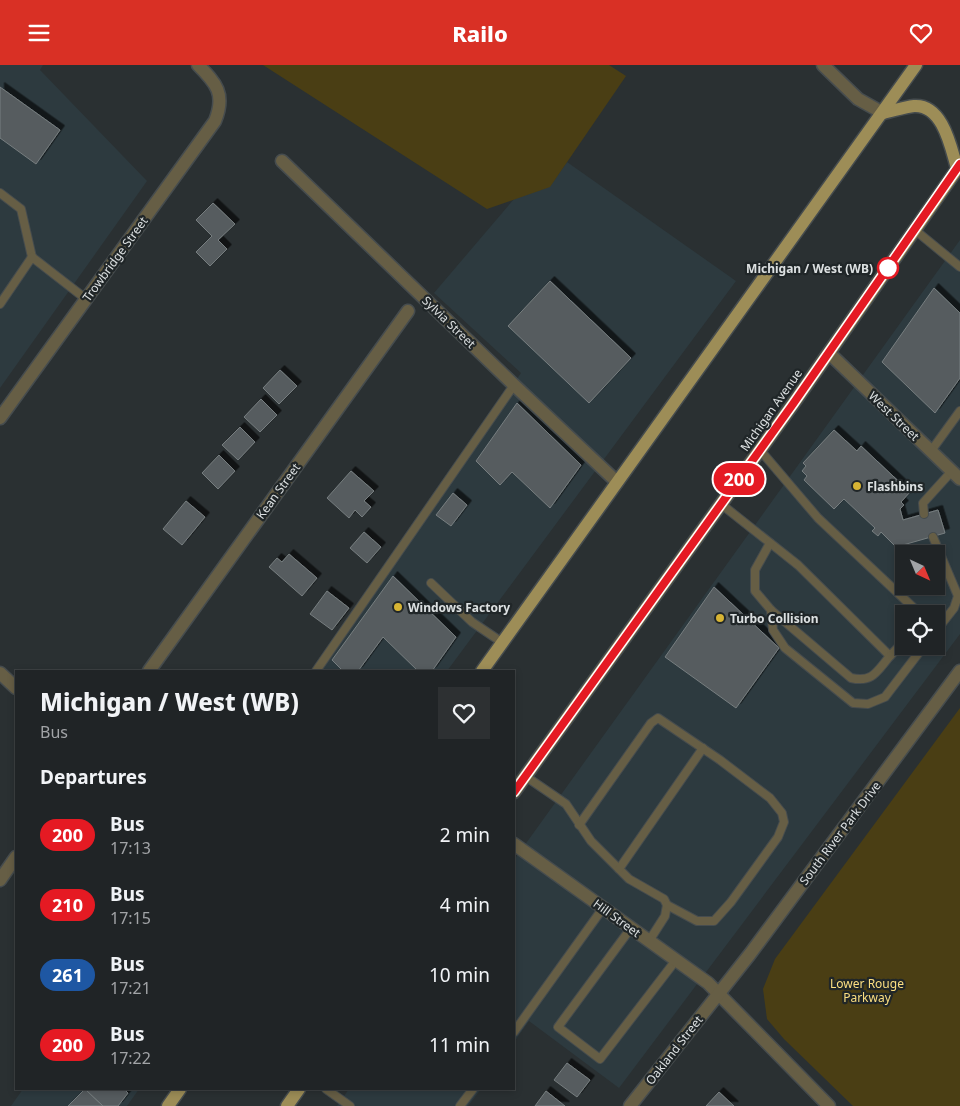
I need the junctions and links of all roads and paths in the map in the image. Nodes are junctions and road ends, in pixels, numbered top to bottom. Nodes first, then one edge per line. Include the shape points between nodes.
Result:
1 (198, 65) edge
2 (823, 65) edge
3 (916, 65) edge
4 (883, 113) junction
5 (282, 161) dead end
6 (959, 168) edge
7 (0, 193) edge
8 (915, 230) junction
9 (32, 257) junction
10 (960, 267) edge
11 (86, 299) junction
12 (0, 304) edge
13 (408, 311) dead end
14 (829, 353) junction
15 (514, 385) junction
16 (960, 411) edge
17 (0, 419) edge
18 (760, 450) junction
19 (931, 451) junction
20 (956, 475) edge
21 (618, 482) junction
22 (721, 504) junction
23 (924, 514) dead end
24 (933, 537) dead end
25 (770, 543) junction
26 (431, 583) dead end
27 (911, 605) edge
28 (771, 610) junction
29 (945, 620) edge
30 (503, 643) junction
31 (895, 651) edge
32 (917, 655) edge
33 (890, 656) junction
34 (150, 670) edge
35 (317, 670) edge
36 (483, 670) edge
37 (960, 671) edge
38 (0, 673) edge
39 (15, 687) edge
40 (703, 748) junction
41 (525, 777) junction
42 (515, 791) edge
43 (579, 825) junction
44 (515, 845) edge
45 (15, 858) edge
46 (619, 869) junction
47 (0, 880) edge
48 (667, 905) junction
49 (603, 908) junction
50 (631, 928) junction
51 (649, 941) junction
52 (676, 961) junction
53 (718, 995) junction
54 (515, 1031) edge
55 (178, 1090) edge
56 (298, 1090) edge
57 (327, 1090) edge
58 (472, 1090) edge
59 (168, 1106) edge
60 (287, 1106) edge
61 (350, 1106) edge
62 (460, 1106) edge
63 (630, 1106) edge
64 (829, 1106) edge

1 - 11 street, Trowbridge Street via 214,81 220,95 215,121
2 - 4 street via 858,99
3 - 4 main road
4 - 6 main road via 916,106 929,111 943,125
4 - 21 main road
5 - 15 street, Sylvia Street
6 - 8 main road, Michigan Avenue
7 - 9 lane via 21,209
8 - 10 lane
8 - 14 main road, Michigan Avenue
9 - 11 lane
9 - 12 lane
11 - 17 street, Trowbridge Street
13 - 34 street, Kean Street
14 - 18 main road, Michigan Avenue
14 - 19 street, West Street
15 - 21 street, Sylvia Street
15 - 35 lane
16 - 19 lane
18 - 22 main road, Michigan Avenue
18 - 27 lane via 818,518
19 - 20 street, West Street
20 - 23 lane via 923,503
21 - 30 main road
22 - 25 lane
22 - 41 main road, Michigan Avenue
24 - 29 lane via 958,596
25 - 28 lane via 755,570 754,591
25 - 33 lane via 798,565
26 - 30 lane via 472,623
28 - 32 lane via 773,630 785,648 853,703 868,704 885,697
28 - 33 lane via 851,679 861,681 872,677
30 - 36 main road
31 - 33 lane
37 - 53 street, South River Park Drive
38 - 39 street
40 - 43 lane via 658,718 651,723
40 - 46 lane
40 - 48 lane via 770,798 782,813 784,822 778,837 714,921 697,921
41 - 42 main road, Michigan Avenue
41 - 43 lane via 566,804
43 - 46 lane
44 - 49 street, Hill Street
45 - 47 street
46 - 48 lane via 629,879 664,899
48 - 51 lane via 665,916
49 - 50 street, Hill Street
49 - 54 lane
50 - 51 street, Hill Street
50 - 52 lane via 558,1027 600,1059
51 - 52 street, Hill Street
52 - 53 street, Hill Street via 708,983
53 - 63 street, Oakland Street
53 - 64 street, Hill Street
55 - 59 main road
56 - 60 main road
57 - 61 lane
58 - 62 lane

